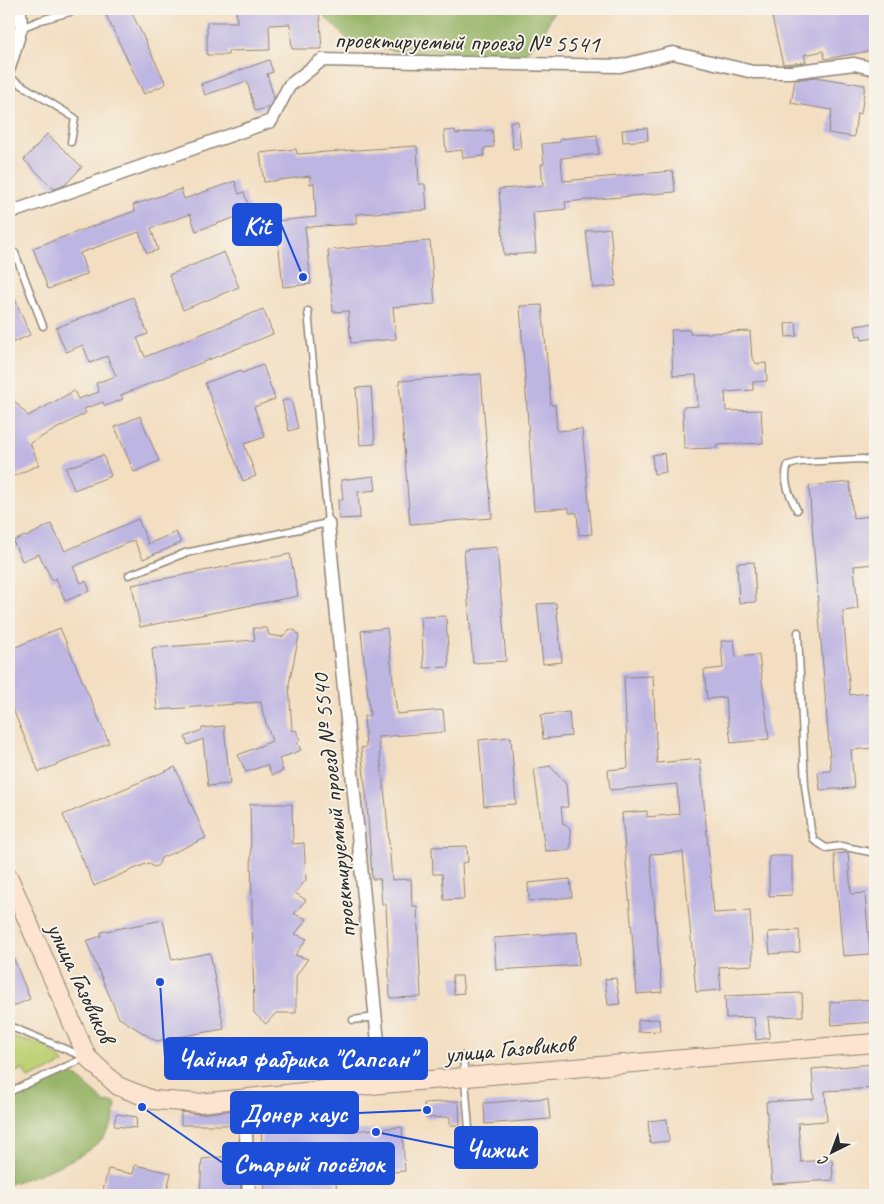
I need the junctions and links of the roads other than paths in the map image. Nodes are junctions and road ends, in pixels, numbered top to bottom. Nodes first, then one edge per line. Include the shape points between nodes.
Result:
1 (20, 9) edge
2 (81, 9) edge
3 (21, 28) junction
4 (11, 53) edge
5 (9, 68) edge
6 (875, 69) edge
7 (9, 77) edge
8 (71, 142) dead end
9 (9, 213) edge
10 (9, 252) edge
11 (308, 311) dead end
12 (43, 326) dead end
13 (875, 466) edge
14 (797, 510) dead end
15 (328, 523) junction
16 (129, 575) dead end
17 (798, 632) dead end
18 (875, 853) edge
19 (9, 878) edge
20 (376, 1017) junction
21 (353, 1020) dead end
22 (9, 1026) edge
23 (875, 1043) edge
24 (463, 1056) dead end
25 (87, 1058) junction
26 (464, 1077) junction
27 (382, 1084) junction
28 (9, 1092) edge
29 (244, 1098) junction
30 (468, 1129) dead end
31 (249, 1195) edge

1 - 3 street
2 - 3 lane
3 - 4 street
4 - 5 street
6 - 9 street, проектируемый проезд № 5541 via 854,64 791,72 753,72 674,53 620,66 322,60 289,86 271,121
7 - 8 lane via 75,118
10 - 12 lane via 15,253
11 - 15 lane
13 - 14 lane via 872,461 862,459 788,465 785,473 787,488
15 - 16 lane via 185,553
15 - 20 street, проектируемый проезд № 5540
17 - 18 lane via 805,786 814,840 826,848 842,846
19 - 25 street, улица Газовиков
20 - 21 lane
20 - 27 street, проектируемый проезд № 5540
22 - 25 lane
23 - 26 street, улица Газовиков
24 - 26 lane
25 - 28 lane
25 - 29 street, улица Газовиков via 118,1086 152,1100 199,1103
26 - 27 street, улица Газовиков
26 - 30 lane
27 - 29 street, улица Газовиков
29 - 31 street

